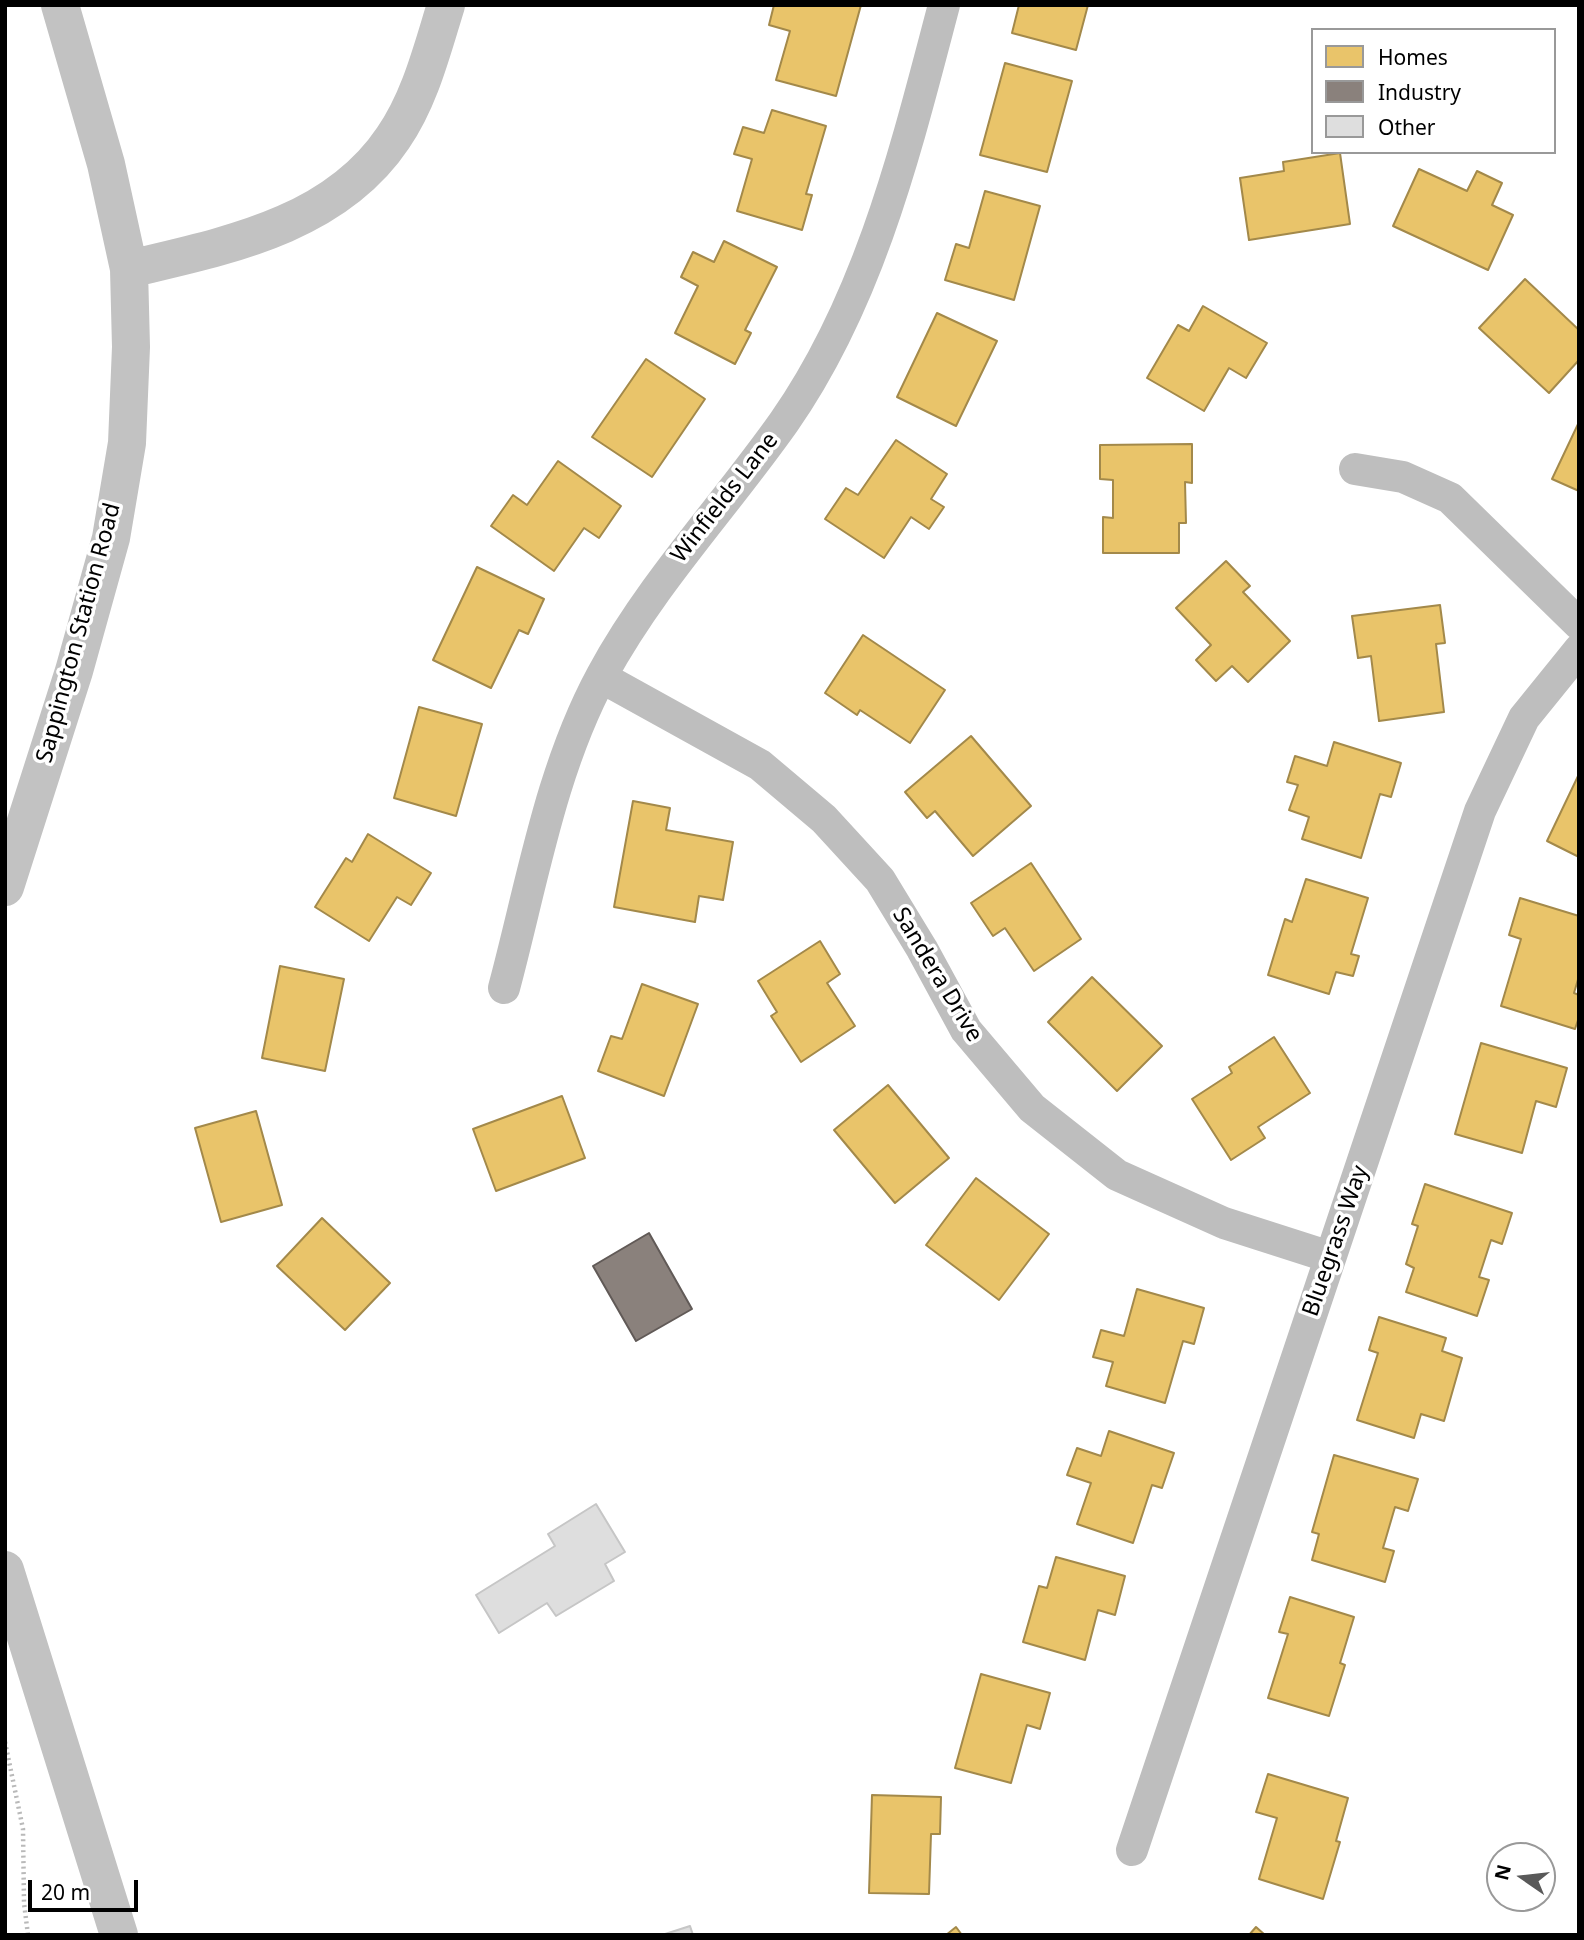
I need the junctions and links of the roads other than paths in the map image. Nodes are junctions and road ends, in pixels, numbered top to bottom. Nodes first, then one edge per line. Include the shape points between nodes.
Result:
1 (60, 5) edge
2 (446, 5) edge
3 (944, 5) edge
4 (129, 269) junction
5 (1355, 469) dead end
6 (1579, 624) edge
7 (1579, 650) edge
8 (601, 677) junction
9 (5, 887) edge
10 (504, 988) dead end
11 (1330, 1257) junction
12 (6, 1578) edge
13 (1132, 1850) dead end
14 (119, 1935) edge

1 - 4 main road, Sappington Station Road via 106,164
2 - 4 main road via 424,77 393,138 346,191 289,224
3 - 8 street, Winfields Lane via 904,156 850,307 785,421 641,607
4 - 9 main road, Sappington Station Road via 127,443 111,538
5 - 6 street via 1403,477 1450,498
7 - 11 street, Bluegrass Way via 1524,718 1480,811
8 - 10 street, Winfields Lane via 565,755
8 - 11 street, Sandera Drive via 760,765 824,820 880,880 966,1030 1043,1116 1116,1175 1224,1223
11 - 13 street, Bluegrass Way
12 - 14 main road

